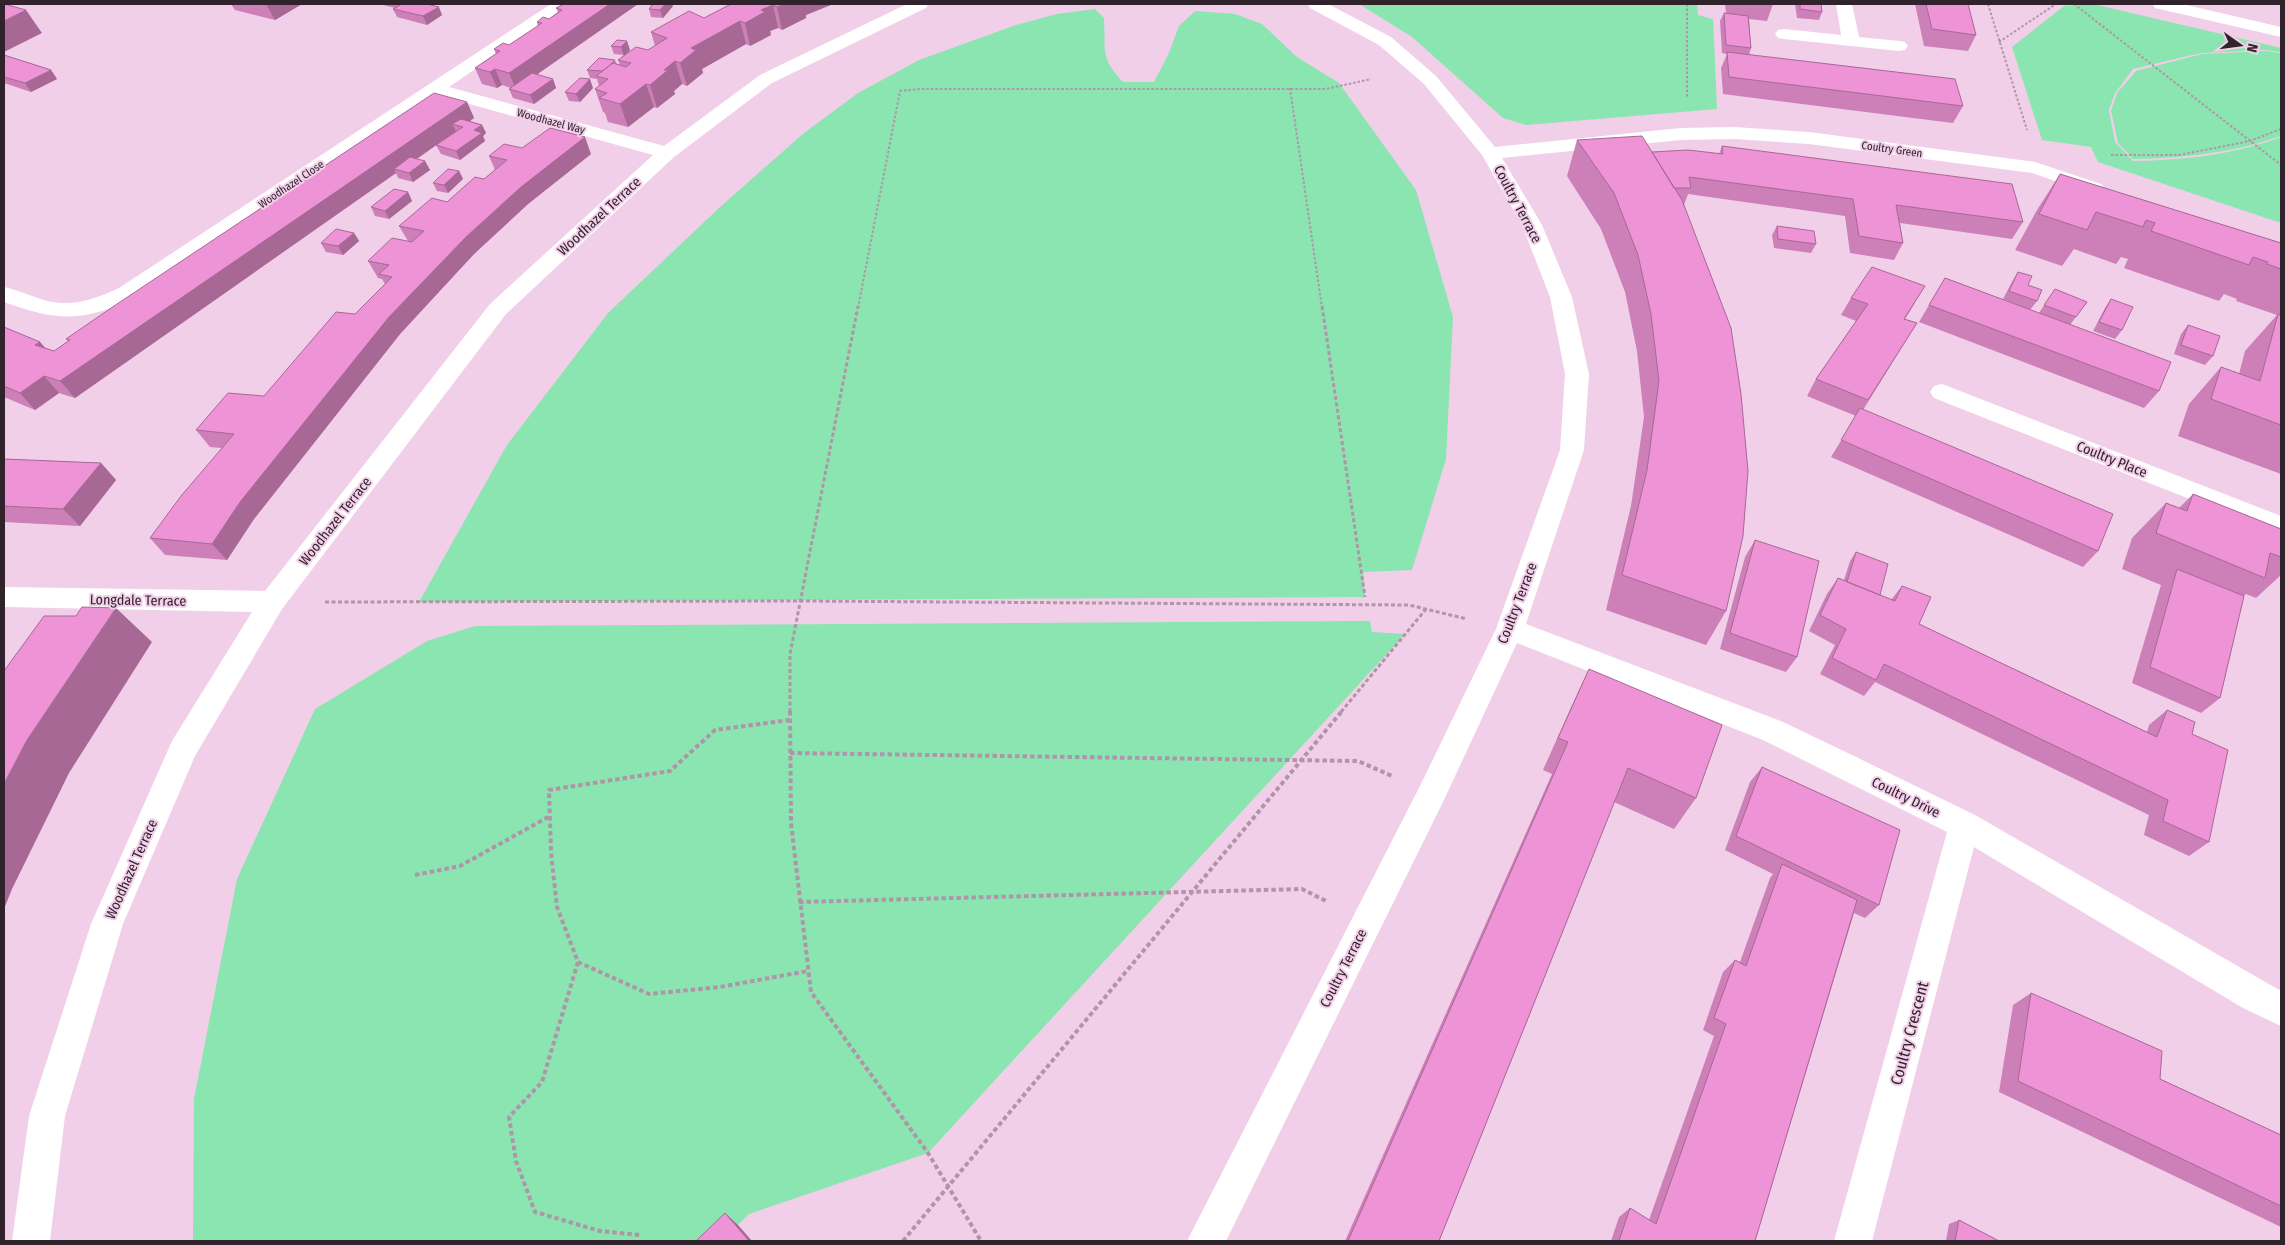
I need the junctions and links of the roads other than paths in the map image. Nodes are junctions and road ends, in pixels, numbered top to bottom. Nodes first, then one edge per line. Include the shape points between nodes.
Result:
1 (562, 4) edge
2 (920, 4) edge
3 (1316, 4) edge
4 (1844, 4) edge
5 (2161, 4) edge
6 (2281, 32) edge
7 (1784, 34) dead end
8 (1851, 41) junction
9 (1899, 46) dead end
10 (434, 89) junction
11 (668, 153) junction
12 (1490, 153) junction
13 (2108, 192) edge
14 (4, 294) edge
15 (1942, 392) dead end
16 (2281, 526) edge
17 (4, 597) edge
18 (272, 602) junction
19 (1510, 629) junction
20 (1964, 825) junction
21 (2281, 1009) edge
22 (31, 1241) edge
23 (1206, 1241) edge
24 (1853, 1241) edge

1 - 10 street, Woodhazel Close
2 - 11 street, Woodhazel Terrace via 766,79
3 - 12 street, Coultry Terrace via 1385,41 1430,80
4 - 8 street
5 - 6 street
7 - 8 street
8 - 9 street
10 - 11 street, Woodhazel Way
10 - 14 street, Woodhazel Close via 127,293 98,307 66,312 42,308
11 - 18 street, Woodhazel Terrace via 498,309
12 - 13 street, Coultry Green via 1681,134 1734,133 1809,138 2028,167
12 - 19 street, Coultry Terrace via 1532,225 1561,297 1577,374 1572,450
15 - 16 street, Coultry Place
17 - 18 street, Longdale Terrace
18 - 22 street, Woodhazel Terrace via 183,750 107,924 47,1116
19 - 20 street, Coultry Drive via 1773,731
19 - 23 street, Coultry Terrace via 1432,793
20 - 21 street, Coultry Drive
20 - 24 street, Coultry Crescent

